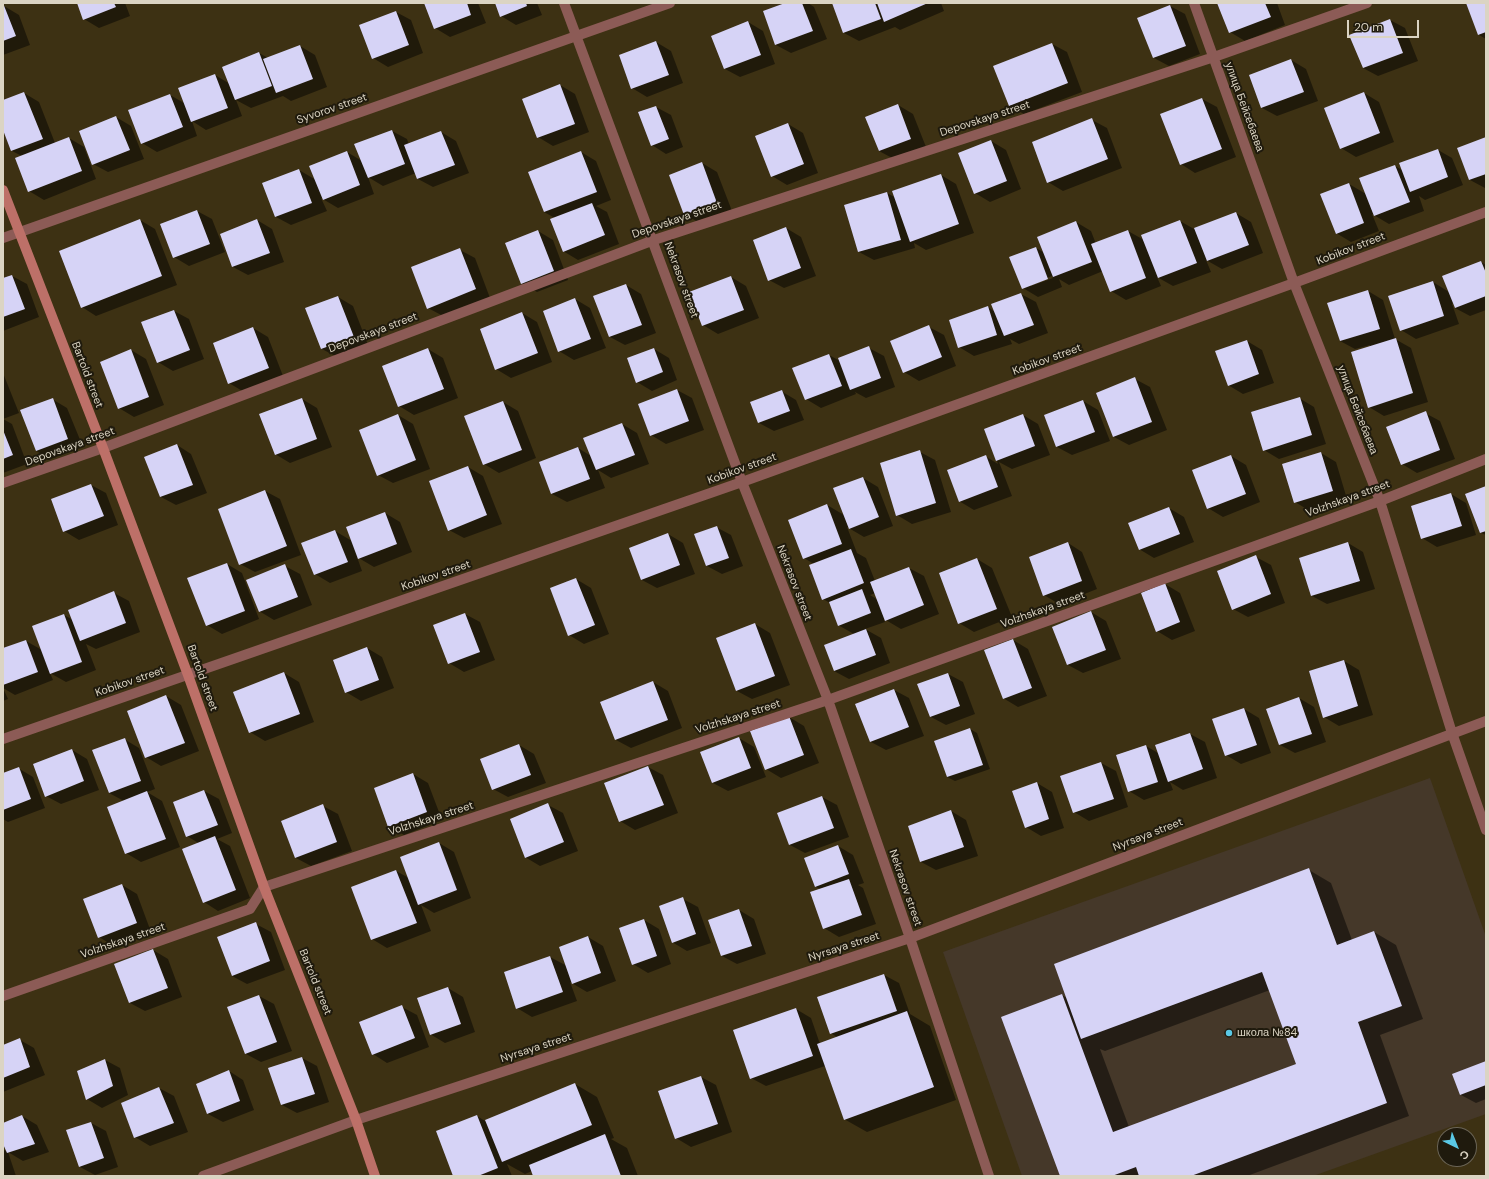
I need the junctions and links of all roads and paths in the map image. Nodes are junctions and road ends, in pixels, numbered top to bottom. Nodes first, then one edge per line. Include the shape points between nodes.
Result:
1 (564, 3) edge
2 (670, 3) edge
3 (1194, 3) edge
4 (1367, 3) edge
5 (576, 36) junction
6 (1214, 57) junction
7 (3, 190) edge
8 (1486, 212) edge
9 (18, 232) junction
10 (3, 238) edge
11 (654, 240) junction
12 (1294, 283) junction
13 (103, 448) junction
14 (1486, 459) edge
15 (742, 482) junction
16 (3, 483) edge
17 (1380, 501) junction
18 (188, 675) junction
19 (828, 700) junction
20 (1486, 721) edge
21 (1452, 733) junction
22 (3, 739) edge
23 (1486, 830) edge
24 (264, 887) junction
25 (910, 938) junction
26 (3, 996) edge
27 (356, 1120) junction
28 (203, 1176) edge
29 (375, 1176) edge
30 (989, 1176) edge

1 - 5 street, Nekrasov street
2 - 5 street, Syvorov street
3 - 6 street, улица Бейсебаева
4 - 6 street, Depovskaya street
5 - 9 street, Syvorov street
5 - 11 street, Nekrasov street
6 - 11 street, Depovskaya street
6 - 12 street, улица Бейсебаева
7 - 9 street, Bartold street
8 - 12 street, Kobikov street
9 - 10 street, Syvorov street
9 - 13 street, Bartold street
11 - 13 street, Depovskaya street
11 - 15 street, Nekrasov street
12 - 15 street, Kobikov street
12 - 17 street, улица Бейсебаева
13 - 16 street, Depovskaya street
13 - 18 street, Bartold street
14 - 17 street, Volzhskaya street
15 - 18 street, Kobikov street
15 - 19 street, Nekrasov street
17 - 19 street, Volzhskaya street
17 - 21 street, улица Бейсебаева
18 - 22 street, Kobikov street
18 - 24 street, Bartold street
19 - 24 street, Volzhskaya street
19 - 25 street, Nekrasov street
20 - 21 street, Nyrsaya street
21 - 23 street, улица Бейсебаева
21 - 25 street, Nyrsaya street
24 - 26 street, Volzhskaya street via 250,909
24 - 27 street, Bartold street
25 - 27 street, Nyrsaya street
25 - 30 street, Nekrasov street
27 - 28 street, Nyrsaya street
27 - 29 street, Bartold street

